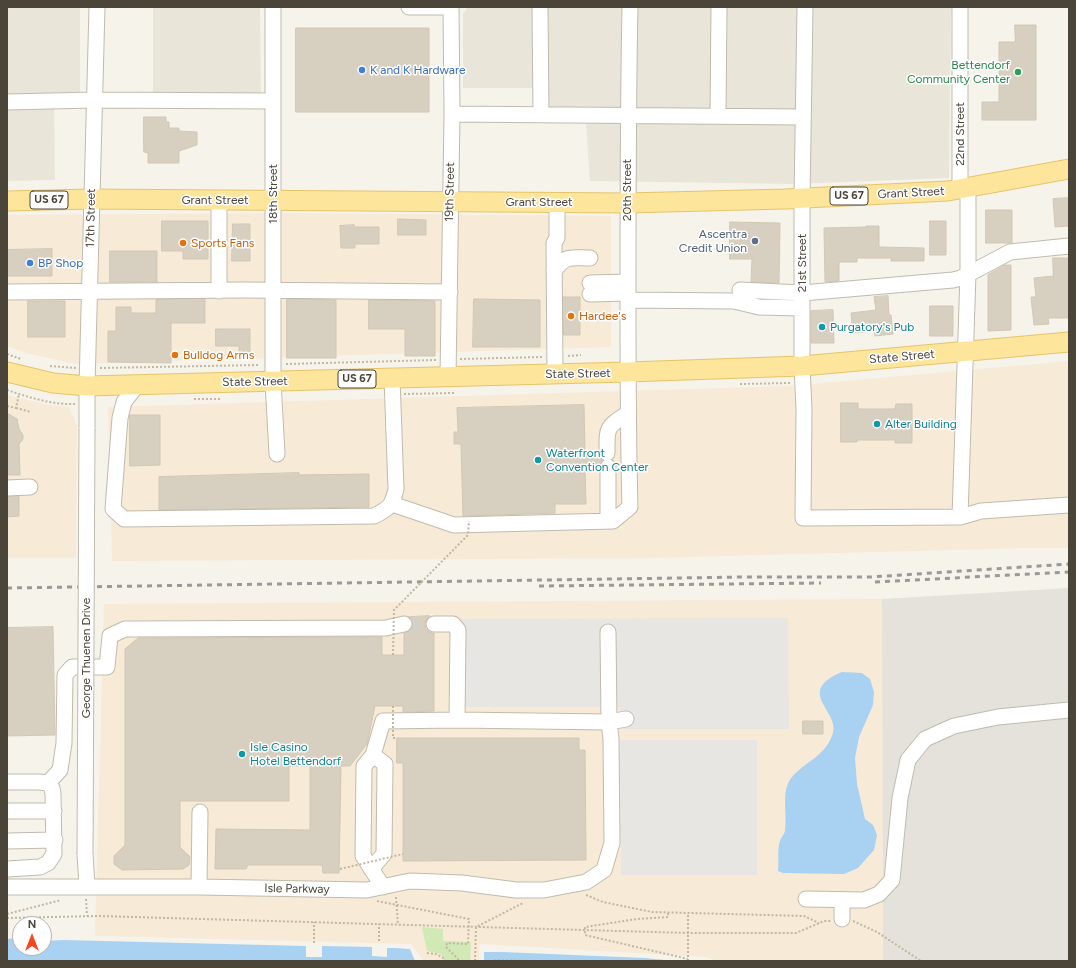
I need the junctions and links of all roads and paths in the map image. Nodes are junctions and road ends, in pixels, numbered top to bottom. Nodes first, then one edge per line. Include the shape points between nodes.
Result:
1 (97, 7) edge
2 (273, 7) edge
3 (409, 7) edge
4 (451, 7) edge
5 (540, 7) edge
6 (630, 7) edge
7 (719, 7) edge
8 (805, 7) edge
9 (960, 7) edge
10 (94, 100) junction
11 (273, 100) junction
12 (7, 102) edge
13 (452, 114) junction
14 (541, 115) junction
15 (627, 115) junction
16 (718, 116) junction
17 (803, 117) junction
18 (1069, 169) edge
19 (964, 188) junction
20 (92, 199) junction
21 (802, 199) junction
22 (219, 200) junction
23 (273, 200) junction
24 (7, 201) edge
25 (450, 201) junction
26 (557, 202) junction
27 (627, 202) junction
28 (1069, 246) edge
29 (590, 258) dead end
30 (554, 271) junction
31 (968, 274) junction
32 (590, 289) dead end
33 (89, 290) junction
34 (740, 290) dead end
35 (219, 291) junction
36 (273, 291) junction
37 (7, 292) edge
38 (450, 292) junction
39 (628, 292) junction
40 (802, 301) junction
41 (1069, 342) edge
42 (965, 351) junction
43 (7, 354) edge
44 (581, 355) dead end
45 (555, 358) junction
46 (27, 360) dead end
47 (49, 366) dead end
48 (802, 366) junction
49 (448, 368) junction
50 (7, 372) edge
51 (628, 372) junction
52 (273, 373) junction
53 (87, 377) junction
54 (392, 378) junction
55 (138, 384) junction
56 (19, 394) dead end
57 (7, 406) edge
58 (16, 408) junction
59 (31, 412) dead end
60 (628, 413) junction
61 (88, 429) joint
62 (277, 454) dead end
63 (30, 487) dead end
64 (7, 488) edge
65 (392, 504) junction
66 (1069, 505) edge
67 (960, 517) junction
68 (469, 521) dead end
69 (608, 521) junction
70 (404, 624) tunnel mouth
71 (434, 624) tunnel mouth
72 (608, 632) dead end
73 (393, 655) dead end
74 (393, 706) dead end
75 (1069, 710) edge
76 (626, 719) dead end
77 (457, 720) junction
78 (608, 722) junction
79 (397, 738) dead end
80 (373, 755) junction
81 (7, 782) edge
82 (48, 783) junction
83 (7, 811) edge
84 (54, 811) junction
85 (200, 812) dead end
86 (55, 840) junction
87 (7, 841) edge
88 (403, 854) dead end
89 (371, 868) junction
90 (7, 869) edge
91 (340, 869) dead end
92 (7, 887) edge
93 (199, 887) junction
94 (584, 888) junction
95 (86, 890) junction
96 (536, 890) junction
97 (394, 891) junction
98 (66, 898) dead end
99 (806, 899) dead end
100 (842, 900) junction
101 (374, 901) dead end
102 (397, 905) junction
103 (668, 913) junction
104 (688, 913) junction
105 (7, 914) edge
106 (87, 916) junction
107 (7, 918) edge
108 (842, 919) junction
109 (314, 922) junction
110 (819, 923) junction
111 (379, 924) junction
112 (398, 924) junction
113 (468, 927) junction
114 (476, 927) junction
115 (585, 930) junction
116 (688, 934) junction
117 (379, 941) dead end
118 (314, 943) dead end
119 (427, 953) dead end
120 (688, 960) edge
121 (445, 961) edge
122 (458, 961) edge
123 (474, 961) edge
124 (495, 961) edge
125 (531, 961) edge
126 (921, 961) edge

1 - 10 street, 17th Street
2 - 11 street, 18th Street
3 - 4 street
4 - 13 street, 19th Street
5 - 14 street
6 - 15 street, 20th Street
7 - 16 street
8 - 17 street, 21st Street
9 - 19 street, 22nd Street
10 - 11 street
10 - 12 street
10 - 20 street, 17th Street
11 - 23 street, 18th Street
13 - 14 street
13 - 25 street, 19th Street
14 - 15 street
15 - 16 street
15 - 27 street, 20th Street
16 - 17 street
17 - 21 street, 21st Street
18 - 19 main road, Grant Street / US 67
19 - 21 main road, Grant Street / US 67
19 - 31 street, 22nd Street
20 - 22 main road, Grant Street / US 67
20 - 24 main road, Grant Street / US 67
20 - 33 street, 17th Street
21 - 27 main road, Grant Street / US 67
21 - 40 street, 21st Street
22 - 23 main road, Grant Street / US 67
22 - 35 street
23 - 25 main road, Grant Street / US 67
23 - 36 street, 18th Street
25 - 26 main road, Grant Street / US 67
25 - 38 street, 19th Street
26 - 27 main road, Grant Street / US 67
26 - 30 street
27 - 39 street, 20th Street
28 - 31 street via 1010,252
29 - 30 street via 568,258
30 - 45 street
31 - 40 street via 953,280
31 - 42 street, 22nd Street
32 - 39 street
33 - 35 street
33 - 37 street
33 - 53 street, 17th Street
34 - 40 street
35 - 36 street
36 - 38 street
36 - 52 street, 18th Street
38 - 49 street, 19th Street
39 - 40 street via 734,301 759,307
39 - 51 street, 20th Street
40 - 48 street, 21st Street
41 - 42 main road, State Street / US 67
42 - 48 main road, State Street / US 67
42 - 67 street, 22nd Street
43 - 46 path
44 - 45 path
45 - 49 main road, State Street / US 67
45 - 49 path
45 - 51 main road, State Street / US 67
47 - 53 path
48 - 51 main road, State Street / US 67
48 - 67 street, 21st Street via 803,518
49 - 52 path
49 - 54 main road, State Street / US 67
50 - 53 main road, US 67 via 53,383
51 - 60 street, 20th Street
52 - 53 path
52 - 54 main road, State Street / US 67
52 - 55 main road, State Street / US 67
52 - 62 street, 18th Street
53 - 55 main road, State Street / US 67
53 - 61 street, 17th Street
54 - 65 street via 396,489
55 - 65 street via 124,402 120,418 113,509 124,519 374,516
56 - 58 path
57 - 58 path
58 - 59 path
60 - 69 street via 610,426 607,435
60 - 69 street, 20th Street via 630,507 612,521
61 - 95 street, George Thuenen Drive, bridge
63 - 64 street
65 - 69 street via 454,525
66 - 67 street via 981,511
68 - 73 path, bridge via 468,535 394,610
70 - 82 street via 386,628 125,629 110,636 107,667 72,667 65,676 64,743 60,770
71 - 77 street via 453,624 458,630
72 - 78 street
74 - 79 path, bridge via 393,738
75 - 100 street via 998,716 954,726 925,739 908,760 900,798 892,880 879,894 864,900
76 - 78 street
77 - 78 street
77 - 80 street via 383,721
78 - 94 street via 611,739 612,843 604,870
80 - 89 street via 364,766 363,856
80 - 89 street via 385,764 384,854
81 - 82 street
82 - 84 street via 52,788
83 - 84 street
84 - 86 street
85 - 93 street
86 - 87 street
86 - 90 street via 54,854 48,863 34,868
88 - 91 path, bridge
89 - 97 street
92 - 95 street, Isle Parkway
93 - 95 street, Isle Parkway
93 - 97 street, Isle Parkway
94 - 96 street, Isle Parkway
94 - 103 path via 603,902
95 - 106 path
96 - 97 street, Isle Parkway via 462,883 410,882
96 - 114 path via 536,896
97 - 102 path
98 - 105 path
99 - 100 street
100 - 108 street
101 - 102 path
102 - 112 path
102 - 113 path via 469,919
103 - 104 path
103 - 115 path via 668,917 585,927
104 - 110 path via 804,916
104 - 116 path
106 - 107 path
106 - 109 path
108 - 110 path
108 - 126 path via 856,921 877,932
109 - 111 path
109 - 118 path
110 - 116 path via 796,933
111 - 112 path
111 - 117 path
112 - 113 path
113 - 114 path
113 - 122 path via 468,944 447,943 446,947
114 - 115 path
114 - 123 path
115 - 116 path
115 - 120 path via 585,935
116 - 120 path
119 - 121 path via 436,954
124 - 125 path

